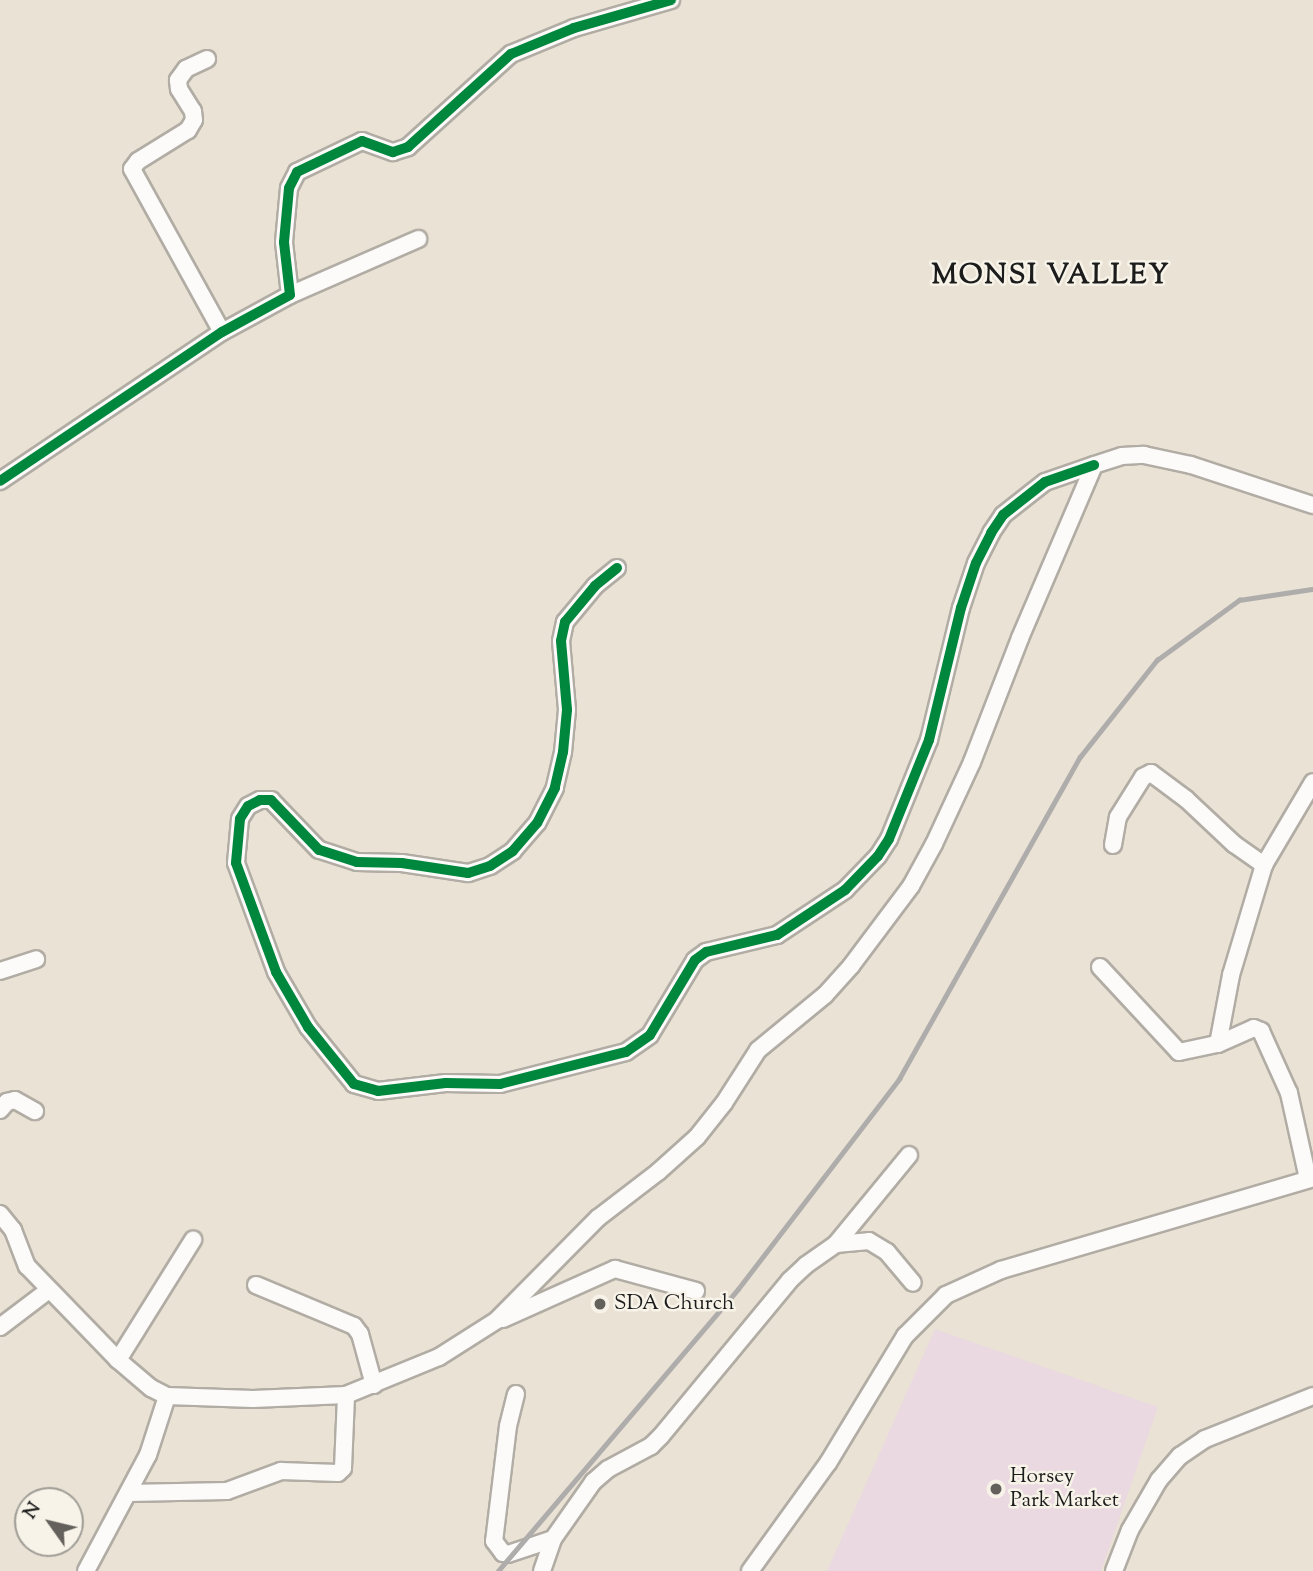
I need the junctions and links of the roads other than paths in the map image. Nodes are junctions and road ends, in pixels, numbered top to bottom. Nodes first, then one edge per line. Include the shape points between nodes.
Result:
1 (671, 0) edge
2 (207, 59) dead end
3 (418, 239) dead end
4 (290, 295) junction
5 (222, 332) junction
6 (1094, 465) junction
7 (0, 481) edge
8 (1313, 505) edge
9 (617, 568) dead end
10 (1313, 782) edge
11 (1113, 845) dead end
12 (1264, 865) junction
13 (36, 960) dead end
14 (1100, 967) dead end
15 (0, 971) edge
16 (1218, 1044) junction
17 (0, 1110) edge
18 (35, 1111) dead end
19 (909, 1155) dead end
20 (1310, 1179) edge
21 (0, 1214) edge
22 (193, 1240) dead end
23 (836, 1244) junction
24 (914, 1283) dead end
25 (256, 1285) dead end
26 (49, 1290) junction
27 (696, 1291) dead end
28 (497, 1320) junction
29 (0, 1327) edge
30 (118, 1360) junction
31 (374, 1385) junction
32 (516, 1394) dead end
33 (346, 1395) junction
34 (167, 1396) junction
35 (1313, 1396) edge
36 (128, 1493) junction
37 (553, 1539) junction
38 (86, 1571) edge
39 (542, 1571) edge
40 (750, 1571) edge
41 (1114, 1571) edge

1 - 4 street via 574,28 510,54 408,147 393,152 362,141 297,172 289,188 284,242
2 - 5 street via 186,69 178,80 193,111 188,130 132,169
3 - 4 street
4 - 5 street
5 - 7 street
6 - 8 street via 1144,455 1191,465
6 - 9 street via 1045,482 1003,515 991,533 961,608 929,740 894,827 878,856 845,890 777,935 706,952 695,960 650,1035 614,1057 500,1084 446,1083 378,1091 354,1084 308,1027 276,972 236,863 240,820 248,806 271,800 319,850 357,862 468,873 513,851 537,823 555,788 567,710 561,640 565,622
6 - 28 street via 972,762 911,886 825,995 758,1050 696,1137 598,1218
10 - 12 street
11 - 12 street via 1118,817 1143,777 1151,773
12 - 16 street via 1234,964
13 - 15 street
14 - 16 street via 1179,1052
16 - 20 street via 1254,1028 1261,1031 1289,1093
17 - 18 street via 15,1100
19 - 23 street
20 - 40 street via 1001,1270 946,1295 905,1336 828,1463
21 - 26 street via 13,1230 27,1266
22 - 30 street
23 - 24 street via 877,1243
23 - 37 street via 790,1280 651,1446 593,1482
25 - 31 street via 354,1326
26 - 29 street
26 - 30 street
27 - 28 street via 615,1269
28 - 31 street via 439,1357
30 - 34 street
31 - 33 street
32 - 37 street via 494,1541 508,1554
33 - 34 street
33 - 36 street via 343,1468 338,1473 281,1471 227,1491
34 - 36 street via 153,1444
35 - 41 street via 1205,1439 1180,1456 1159,1479 1130,1530
36 - 38 street
37 - 39 street

